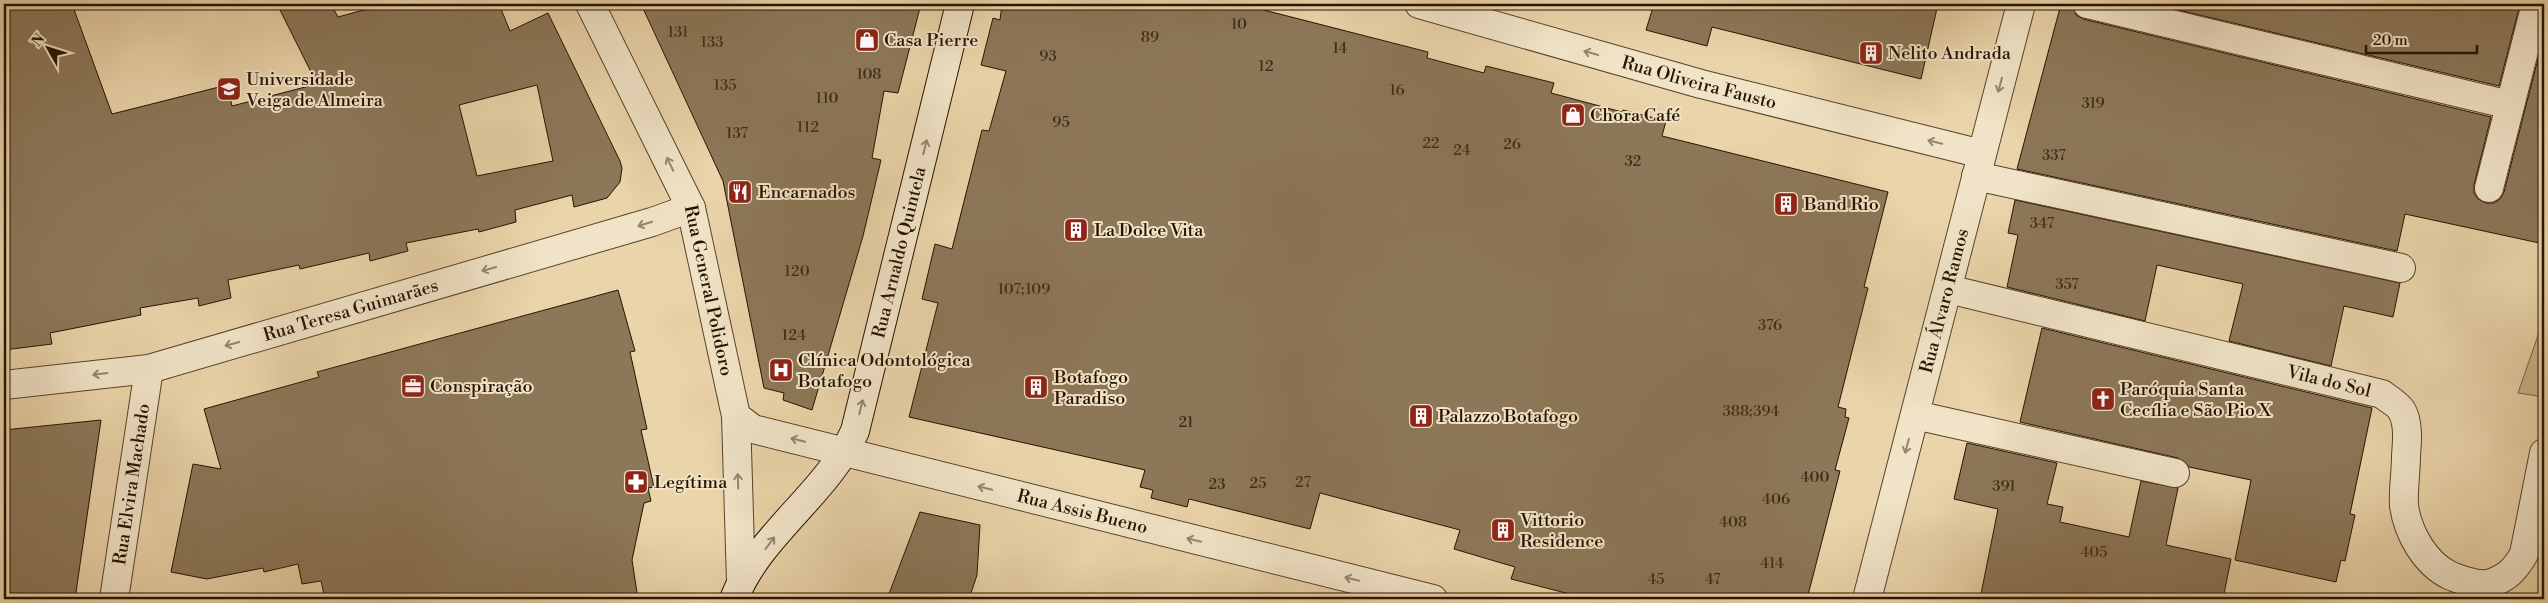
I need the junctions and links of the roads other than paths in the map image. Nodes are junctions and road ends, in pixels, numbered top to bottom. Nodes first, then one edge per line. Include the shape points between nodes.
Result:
1 (590, 4) edge
2 (960, 4) edge
3 (1419, 4) edge
4 (2021, 4) edge
5 (2087, 4) edge
6 (2536, 4) edge
7 (2510, 105) junction
8 (1979, 165) junction
9 (2489, 188) dead end
10 (691, 208) junction
11 (2401, 268) dead end
12 (1948, 289) junction
13 (148, 368) junction
14 (4, 385) edge
15 (1915, 415) junction
16 (736, 416) junction
17 (846, 452) junction
18 (2544, 453) edge
19 (2174, 473) dead end
20 (738, 590) edge
21 (114, 599) edge
22 (1433, 599) edge
23 (1867, 599) edge

10 -> 1 street, Rua General Polidoro
17 -> 2 street, Rua Arnaldo Quintela via 855,431
8 -> 3 street, Rua Oliveira Fausto
4 -> 8 street, Rua Álvaro Ramos
5 - 7 street
6 - 7 street
7 - 9 street
8 - 11 street, Rua Oliveira Fausto
8 - 12 street, Rua Álvaro Ramos
10 -> 13 street, Rua Teresa Guimarães
10 - 16 street, Rua General Polidoro
12 - 15 street, Rua Álvaro Ramos
12 - 18 street, Vila do Sol via 2382,394 2402,410 2407,434 2404,505 2411,530 2431,561 2445,573 2463,581 2482,585 2497,582 2518,565 2526,547
13 -> 14 street, Rua Teresa Guimarães
13 - 21 street, Rua Elvira Machado
15 - 19 street
15 -> 23 street, Rua Álvaro Ramos
17 -> 16 street, Rua Assis Bueno via 753,429
20 -> 16 street, Rua General Polidoro
20 -> 17 street, Rua Arnaldo Quintela via 790,518
22 -> 17 street, Rua Assis Bueno

